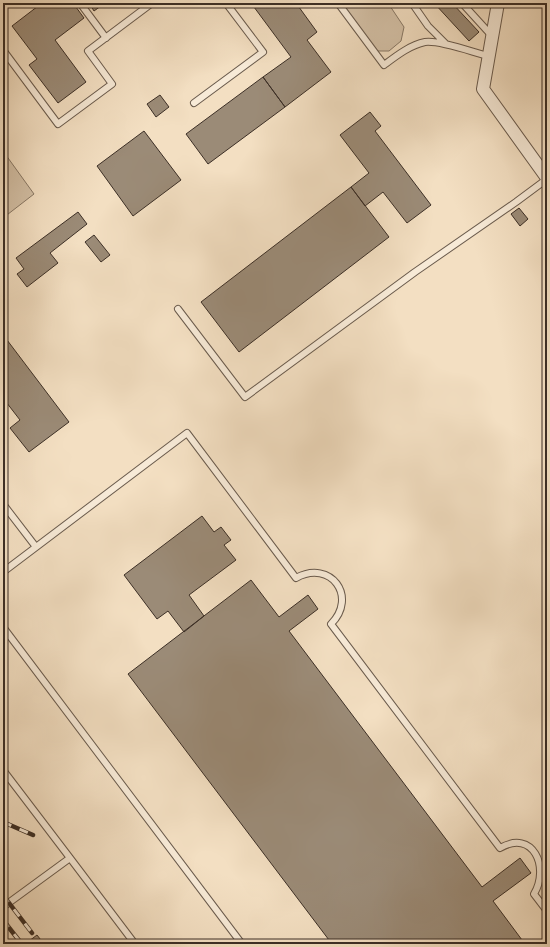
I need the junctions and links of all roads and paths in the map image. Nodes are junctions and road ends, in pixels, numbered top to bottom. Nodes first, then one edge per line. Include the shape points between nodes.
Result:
1 (8, 3) edge
2 (80, 3) edge
3 (152, 3) edge
4 (226, 3) edge
5 (338, 3) edge
6 (412, 3) edge
7 (462, 3) edge
8 (498, 3) edge
9 (3, 6) edge
10 (492, 36) junction
11 (106, 38) junction
12 (446, 44) junction
13 (3, 50) edge
14 (488, 56) junction
15 (194, 103) dead end
16 (547, 178) edge
17 (178, 309) dead end
18 (3, 504) edge
19 (36, 547) junction
20 (3, 572) edge
21 (3, 628) edge
22 (3, 770) edge
23 (70, 858) junction
24 (3, 907) edge
25 (547, 911) edge
26 (135, 944) edge
27 (242, 944) edge

1 - 9 lane
2 - 11 lane
3 - 11 lane
4 - 15 lane via 263,52
5 - 12 lane via 384,64 406,49 425,42
6 - 12 lane via 428,26
7 - 10 lane
8 - 10 street
10 - 14 street
11 - 13 lane via 88,51 112,84 58,124
12 - 14 lane
14 - 16 street via 483,89
16 - 17 lane via 245,397
18 - 19 lane
19 - 20 lane
19 - 25 lane via 187,433 296,578 312,572 320,573 336,584 342,595 342,603 339,615 331,624 500,848 515,842 537,850 542,857 546,873 544,881 534,894
21 - 27 lane
22 - 23 lane
23 - 24 lane
23 - 26 lane

